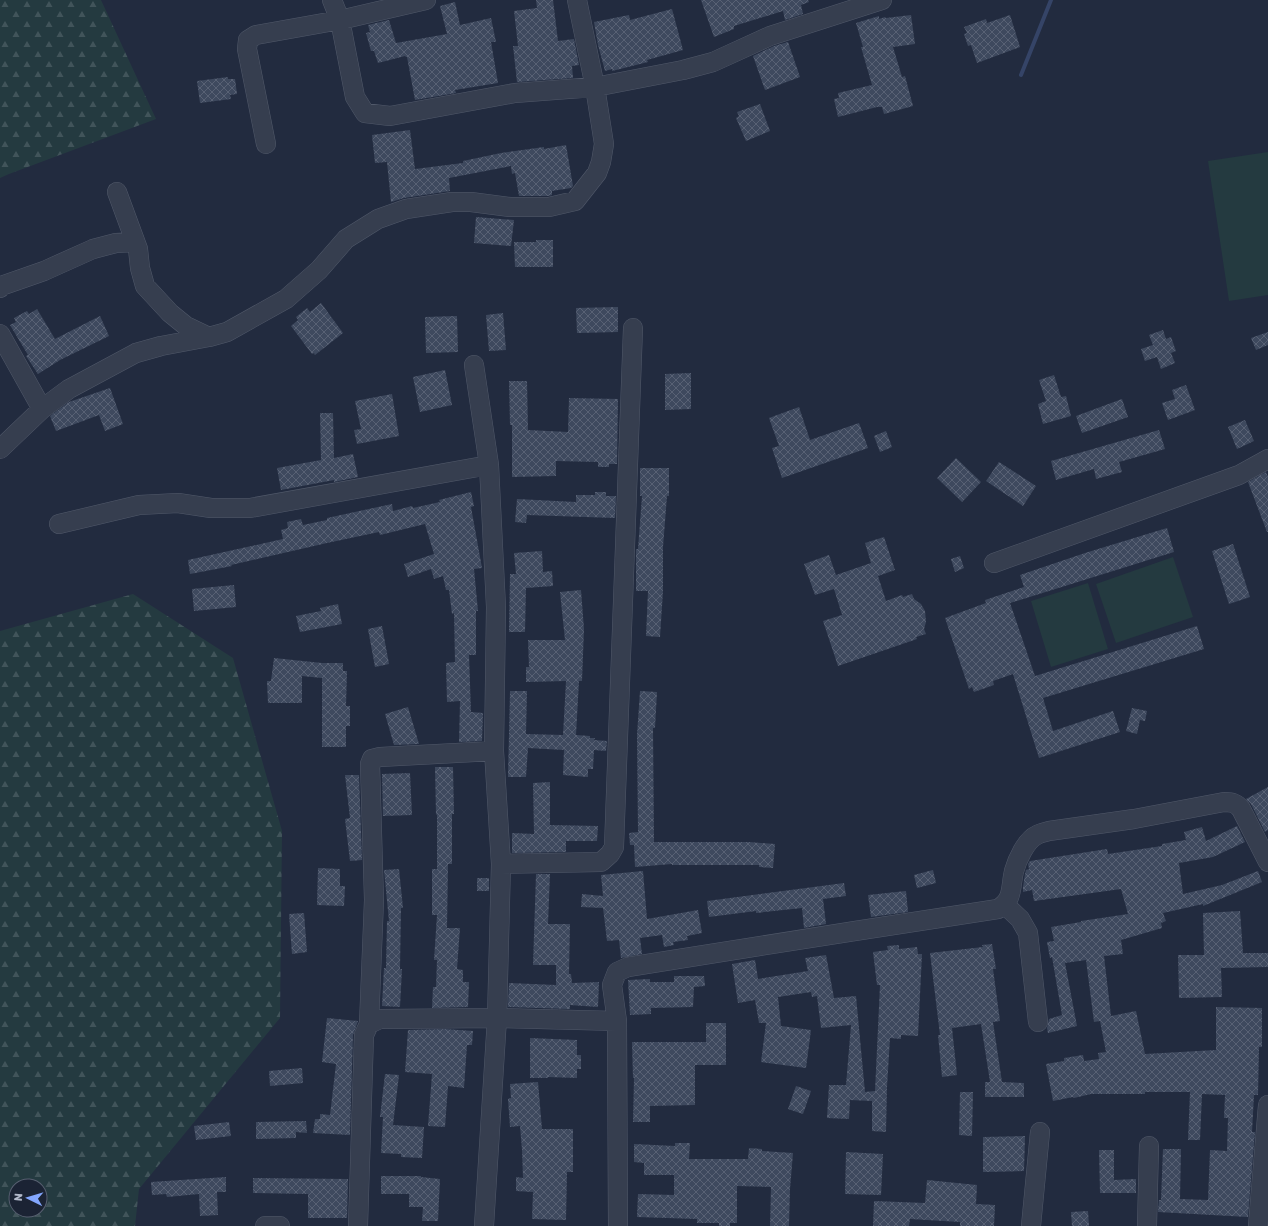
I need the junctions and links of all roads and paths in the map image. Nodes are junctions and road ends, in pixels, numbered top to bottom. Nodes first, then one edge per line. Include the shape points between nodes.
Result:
1 (332, 0) edge
2 (426, 0) edge
3 (577, 0) edge
4 (882, 0) edge
5 (340, 20) junction
6 (595, 87) junction
7 (266, 144) dead end
8 (117, 192) dead end
9 (135, 242) junction
10 (0, 288) edge
11 (633, 328) dead end
12 (0, 334) edge
13 (209, 337) junction
14 (474, 365) dead end
15 (42, 409) junction
16 (0, 449) edge
17 (1268, 459) edge
18 (489, 465) junction
19 (59, 524) dead end
20 (994, 563) dead end
21 (494, 751) junction
22 (1268, 862) edge
23 (500, 864) junction
24 (1005, 905) junction
25 (497, 1018) junction
26 (617, 1021) junction
27 (1038, 1022) dead end
28 (369, 1024) junction
29 (1268, 1105) edge
30 (1040, 1132) dead end
31 (1149, 1146) dead end
32 (265, 1226) edge
33 (280, 1226) edge
34 (358, 1226) edge
35 (484, 1226) edge
36 (618, 1226) edge
37 (1031, 1226) edge
38 (1147, 1226) edge
39 (1258, 1226) edge

1 - 5 street
2 - 5 street
3 - 6 street
4 - 6 street via 770,36 713,62
5 - 6 street via 355,97 365,113 390,116 515,93
5 - 7 street via 256,35 248,40 247,49
6 - 13 street via 604,144 601,162 597,173 576,201 549,207 510,207 452,202 389,214 346,239 319,270 286,299 227,332
8 - 9 street
9 - 10 street via 116,243 93,249
9 - 13 street via 146,286 186,326
11 - 23 street via 614,847 601,862
12 - 15 street
13 - 15 street via 136,353 69,389
14 - 18 street
15 - 16 street
17 - 20 street via 1239,475
18 - 19 street via 250,508 211,508 178,503 139,505
18 - 21 street via 496,607
21 - 23 street
21 - 28 street via 372,759 370,764 374,900
22 - 24 street via 1241,809 1237,804 1224,802 1134,819 1048,831 1035,836 1020,854 1014,871 1010,898
23 - 25 street
24 - 26 street via 998,909 628,967 617,972 612,985
24 - 27 street via 1020,919 1028,933
25 - 26 street
25 - 28 street via 380,1019
25 - 35 street
26 - 36 street
28 - 34 street via 364,1035
29 - 39 street
30 - 37 street
31 - 38 street
32 - 33 street

